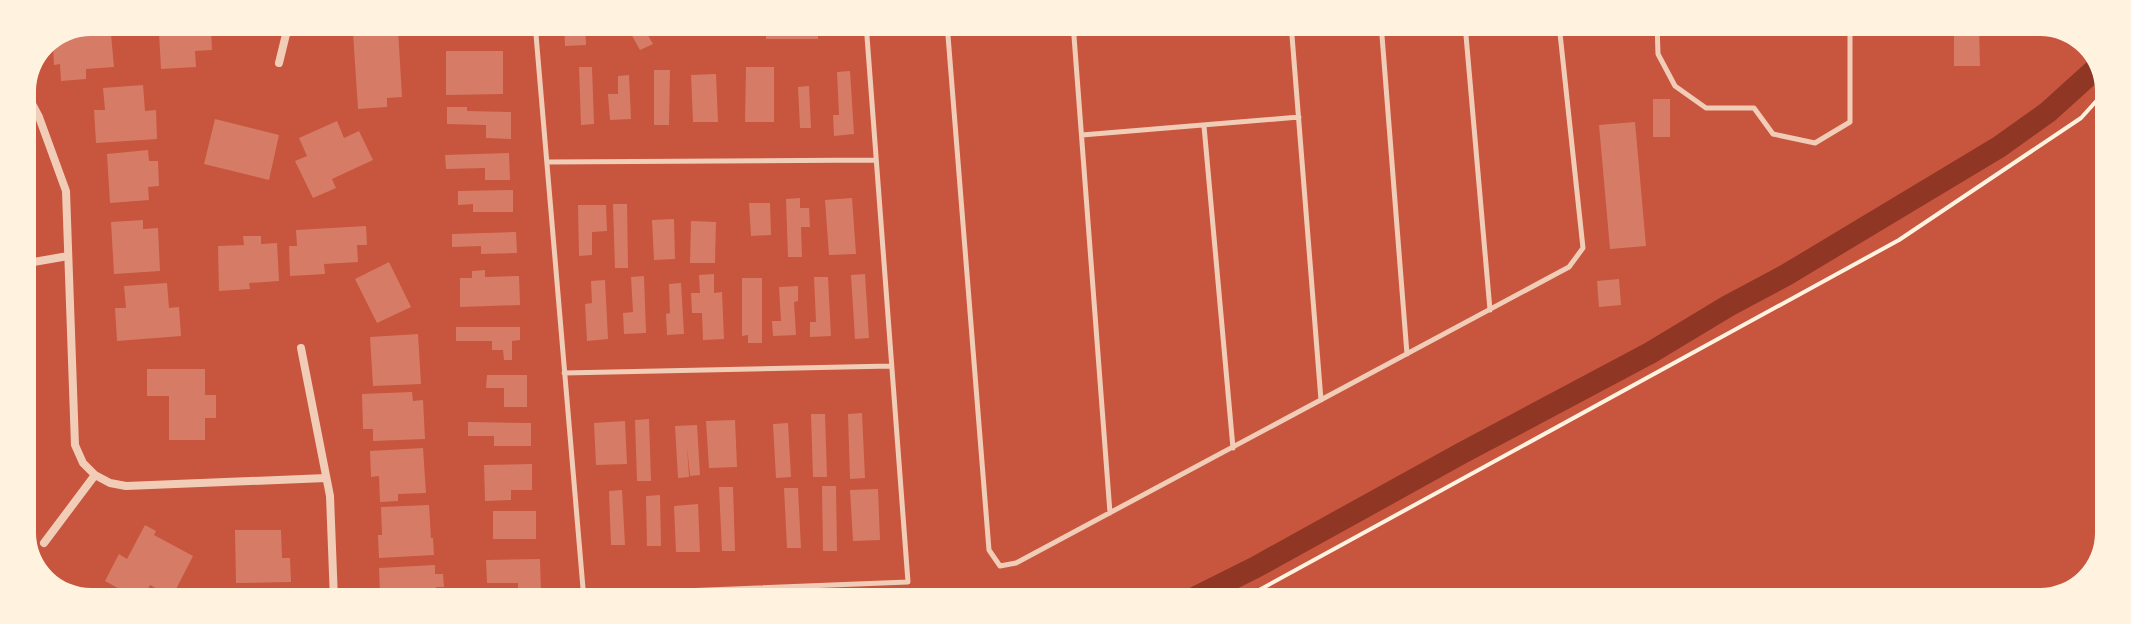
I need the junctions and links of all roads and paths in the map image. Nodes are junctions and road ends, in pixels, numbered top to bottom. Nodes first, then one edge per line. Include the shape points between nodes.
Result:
1 (286, 36) edge
2 (536, 36) edge
3 (867, 36) edge
4 (948, 36) edge
5 (1074, 36) edge
6 (1292, 36) edge
7 (1382, 36) edge
8 (1466, 36) edge
9 (1560, 36) edge
10 (1657, 36) edge
11 (1850, 36) edge
12 (279, 63) dead end
13 (2095, 102) edge
14 (36, 111) edge
15 (1299, 117) junction
16 (1204, 126) junction
17 (1082, 135) junction
18 (876, 160) junction
19 (547, 162) junction
20 (68, 256) junction
21 (36, 262) edge
22 (1490, 310) junction
23 (301, 348) dead end
24 (1407, 354) junction
25 (891, 366) junction
26 (564, 373) junction
27 (1321, 400) junction
28 (1233, 448) junction
29 (95, 475) junction
30 (326, 478) junction
31 (1110, 513) junction
32 (44, 543) dead end
33 (334, 588) edge
34 (582, 588) edge
35 (786, 588) edge
36 (1263, 588) edge

1 - 12 street
2 - 19 lane
3 - 18 lane
4 - 31 lane via 989,550 1000,566 1016,563
5 - 17 lane
6 - 15 lane
7 - 24 lane
8 - 22 lane
9 - 22 lane via 1583,248 1569,267
10 - 11 lane via 1658,54 1675,86 1706,108 1754,108 1773,134 1815,143 1850,122
13 - 36 path via 2081,118 1899,240
14 - 20 street via 66,191
15 - 16 lane
15 - 27 lane
16 - 17 lane
16 - 28 lane
17 - 31 lane
18 - 19 lane
18 - 25 lane
19 - 26 lane
20 - 21 street
20 - 29 street via 75,445
22 - 24 lane
23 - 30 street
24 - 27 lane
25 - 26 lane
25 - 35 lane via 908,582
26 - 34 lane
27 - 28 lane
28 - 31 lane
29 - 30 street via 126,486
29 - 32 street
30 - 33 street

